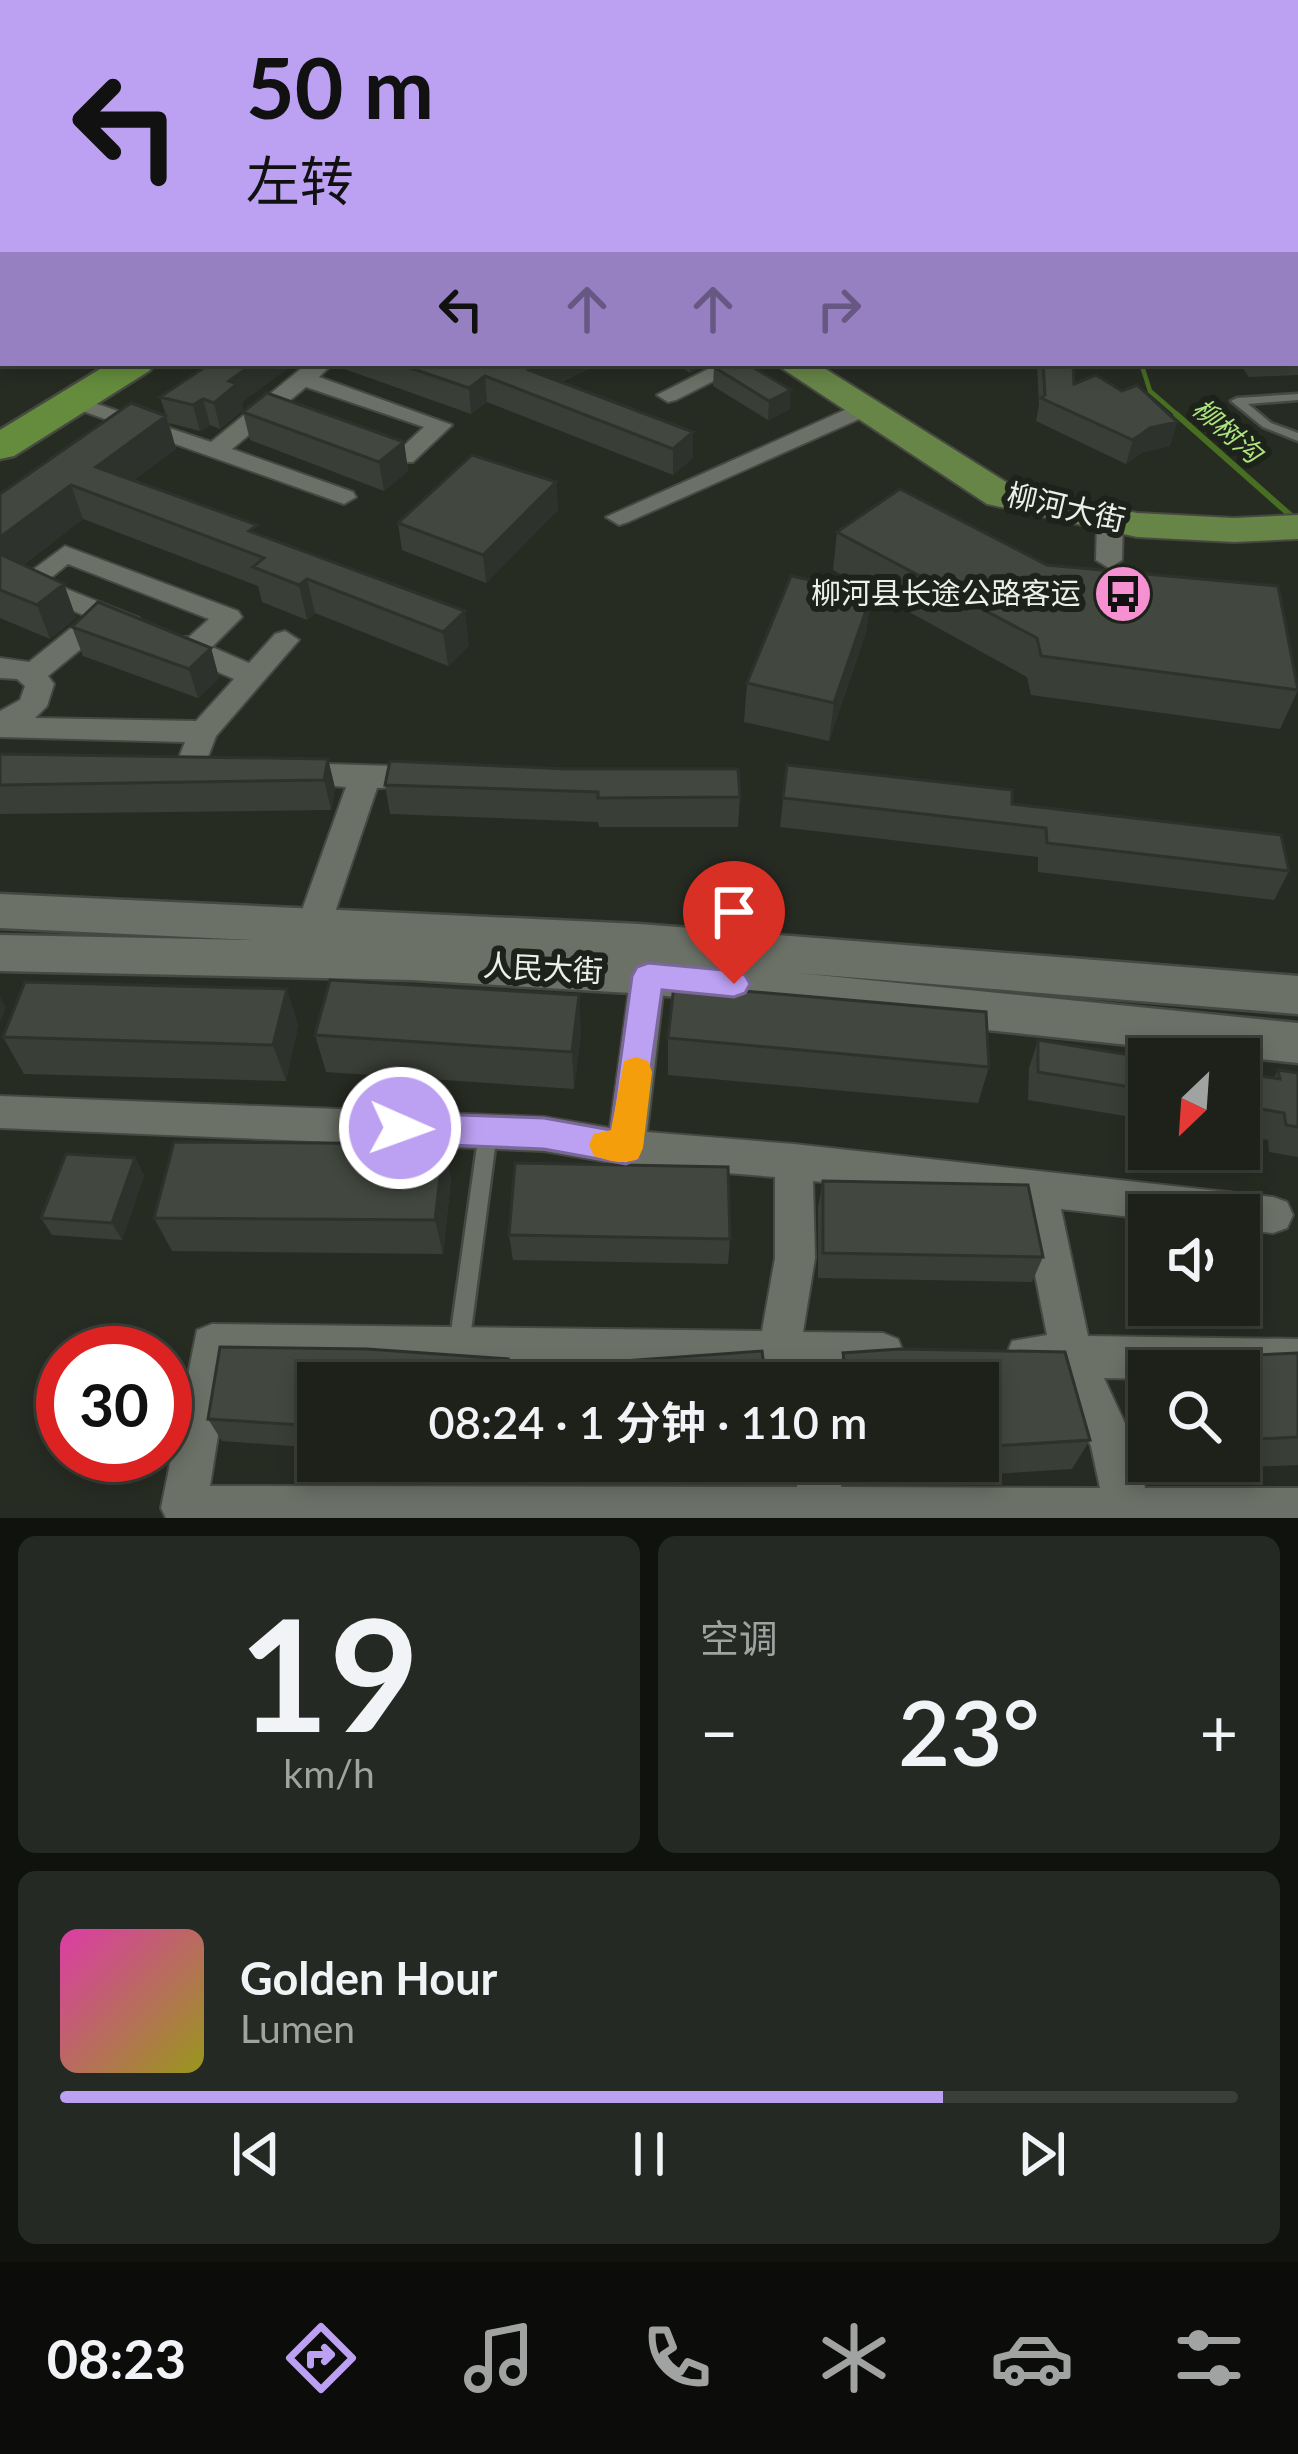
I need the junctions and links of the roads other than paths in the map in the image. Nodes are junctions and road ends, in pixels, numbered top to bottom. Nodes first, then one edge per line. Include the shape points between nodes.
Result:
1 (95, 366) edge
2 (131, 366) edge
3 (731, 366) edge
4 (797, 366) edge
5 (830, 366) edge
6 (313, 371) edge
7 (668, 395) dead end
8 (1298, 398) edge
9 (71, 403) junction
10 (867, 407) junction
11 (0, 424) edge
12 (1298, 437) edge
13 (0, 447) edge
14 (214, 451) junction
15 (405, 457) edge
16 (344, 497) dead end
17 (1298, 502) edge
18 (619, 517) dead end
19 (1226, 518) junction
20 (1298, 527) edge
21 (105, 615) junction
22 (285, 640) dead end
23 (193, 649) junction
24 (0, 668) edge
25 (32, 674) junction
26 (253, 676) junction
27 (0, 725) edge
28 (203, 732) junction
29 (188, 770) edge
30 (255, 773) edge
31 (364, 777) junction
32 (458, 779) edge
33 (0, 911) edge
34 (313, 926) junction
35 (0, 953) edge
36 (648, 976) junction
37 (1298, 995) edge
38 (1298, 1043) edge
39 (0, 1112) edge
40 (488, 1131) junction
41 (626, 1148) junction
42 (794, 1162) junction
43 (1037, 1189) junction
44 (1273, 1215) dead end
45 (459, 1349) junction
46 (914, 1355) edge
47 (982, 1356) edge
48 (1072, 1357) junction
49 (1298, 1360) edge
50 (682, 1362) edge
51 (786, 1362) edge
52 (845, 1362) edge
53 (819, 1482) edge
54 (818, 1510) junction
55 (1128, 1511) junction
56 (1298, 1511) edge

1 - 11 highway
2 - 9 highway
3 - 7 street
4 - 10 main road, 柳河大街
5 - 19 main road, 柳河大街 via 1027,481
6 - 14 street
6 - 15 street via 440,425
8 - 12 lane via 1237,401
9 - 13 highway
9 - 14 street
10 - 18 street
10 - 19 main road, 柳河大街 via 1001,496 1110,540
14 - 16 street
17 - 19 main road
19 - 20 main road
21 - 23 street
21 - 23 street via 28,583 65,554 228,617
21 - 25 street
22 - 26 street
23 - 26 street
24 - 25 street
25 - 27 street via 40,684 33,706
26 - 28 street
27 - 28 street
28 - 29 street
30 - 31 street
31 - 32 street
31 - 34 street
33 - 34 street, 人民大街
34 - 37 street, 人民大街 via 662,944
35 - 36 street, 人民大街
36 - 38 street, 人民大街
36 - 41 street
39 - 40 street
40 - 41 street
40 - 45 lane
41 - 42 street
42 - 43 street
42 - 51 street
43 - 44 street
43 - 48 street
45 - 50 street
45 - 54 street via 212,1346 184,1508
46 - 52 street
47 - 48 street
48 - 49 street
48 - 55 street via 1112,1443
53 - 54 street
54 - 55 street
55 - 56 street

